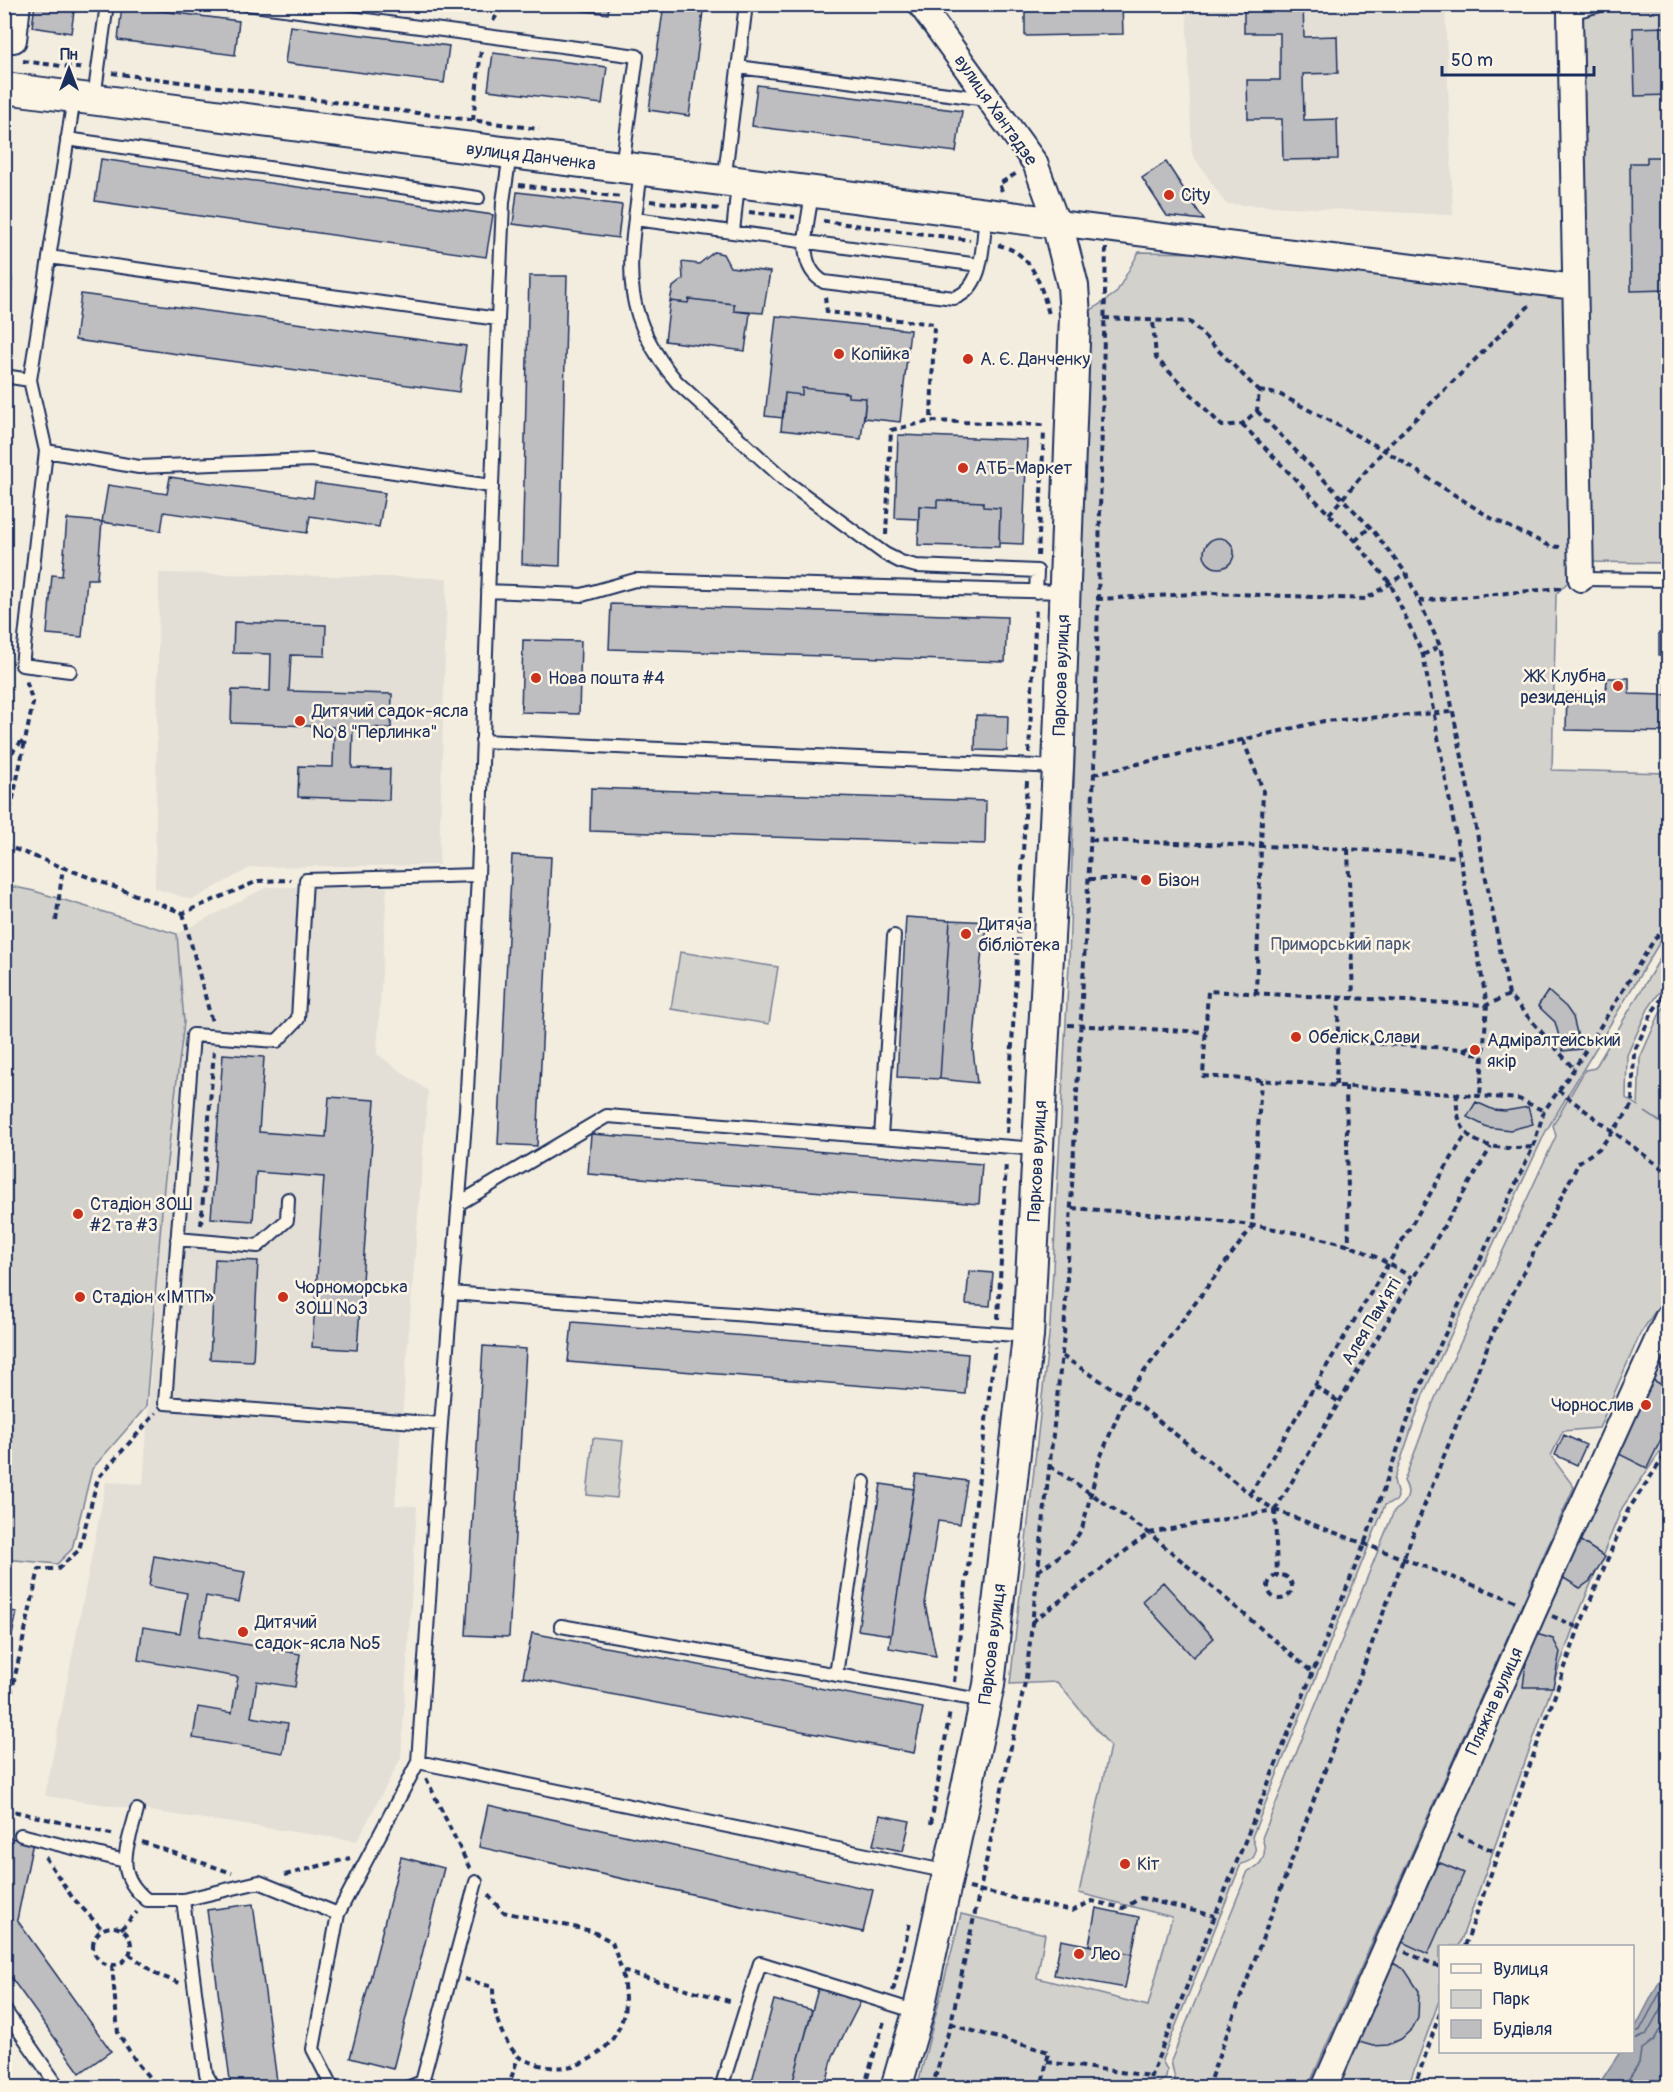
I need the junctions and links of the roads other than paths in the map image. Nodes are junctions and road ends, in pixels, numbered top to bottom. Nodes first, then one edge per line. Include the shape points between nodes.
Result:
1 (18, 4) edge
2 (107, 4) edge
3 (246, 4) edge
4 (746, 4) edge
5 (920, 4) edge
6 (1604, 4) edge
7 (1570, 13) joint
8 (14, 40) dead end
9 (738, 67) junction
10 (4, 88) edge
11 (84, 98) junction
12 (990, 99) junction
13 (67, 139) junction
14 (510, 154) junction
15 (632, 169) junction
16 (731, 183) junction
17 (812, 194) junction
18 (478, 198) dead end
19 (986, 215) junction
20 (635, 219) junction
21 (1057, 224) junction
22 (733, 232) junction
23 (806, 242) junction
24 (49, 257) junction
25 (978, 265) junction
26 (1575, 287) junction
27 (498, 319) junction
28 (4, 376) edge
29 (30, 380) junction
30 (46, 451) junction
31 (491, 486) junction
32 (1581, 579) joint
33 (1668, 580) edge
34 (488, 591) junction
35 (1050, 592) junction
36 (70, 671) dead end
37 (482, 741) junction
38 (1058, 766) junction
39 (478, 875) junction
40 (894, 936) dead end
41 (880, 1137) junction
42 (1037, 1149) junction
43 (288, 1199) dead end
44 (458, 1204) junction
45 (177, 1239) junction
46 (451, 1293) junction
47 (1668, 1316) edge
48 (1028, 1336) junction
49 (441, 1424) junction
50 (864, 1482) dead end
51 (561, 1626) dead end
52 (836, 1675) junction
53 (986, 1701) junction
54 (418, 1761) junction
55 (137, 1809) dead end
56 (21, 1835) dead end
57 (125, 1861) junction
58 (950, 1872) junction
59 (476, 1882) road end
60 (183, 1900) junction
61 (338, 1914) junction
62 (4, 2009) edge
63 (918, 2013) junction
64 (422, 2082) junction
65 (59, 2088) edge
66 (214, 2088) edge
67 (333, 2088) edge
68 (407, 2088) edge
69 (439, 2088) edge
70 (722, 2088) edge
71 (896, 2088) edge
72 (1324, 2088) edge

1 - 8 street
2 - 11 lane
3 - 15 lane via 637,56
4 - 9 lane
5 - 12 street, вулиця Хантадзе
6 - 7 lane
7 - 26 street
9 - 12 lane
9 - 16 lane
10 - 11 street, вулиця Данченка
11 - 13 lane
11 - 14 street, вулиця Данченка
12 - 21 street, вулиця Хантадзе via 1035,163
13 - 18 lane
13 - 24 lane
14 - 15 street, вулиця Данченка
14 - 27 lane via 503,202
15 - 16 street, вулиця Данченка
15 - 20 lane
16 - 17 street, вулиця Данченка
16 - 22 lane
17 - 19 street, вулиця Данченка
17 - 23 lane
19 - 21 street, вулиця Данченка
19 - 25 lane
20 - 22 lane
20 - 35 lane via 630,288 640,321 666,368 766,464 901,562 916,566 1037,571
21 - 26 street
21 - 35 street, Паркова вулиця via 1075,316
22 - 23 lane
23 - 25 lane
23 - 25 lane via 808,268 824,282 954,298 971,289
24 - 27 lane
24 - 29 lane
26 - 32 street
27 - 31 lane
28 - 29 lane
29 - 30 lane
30 - 31 lane via 139,467 312,460
30 - 36 lane via 22,665
31 - 34 lane
32 - 33 lane
34 - 35 lane via 582,595 635,580
34 - 37 lane
35 - 38 street, Паркова вулиця
37 - 38 lane
37 - 39 lane
38 - 42 street, Паркова вулиця
39 - 44 lane
39 - 45 lane via 306,880 298,1019 277,1041 193,1035
40 - 41 lane
41 - 42 lane
41 - 44 lane via 607,1116
42 - 48 street, Паркова вулиця
43 - 45 lane via 287,1220 258,1246
44 - 46 lane
45 - 49 lane via 165,1403
46 - 48 lane
46 - 49 lane
47 - 72 street, Пляжна вулиця
48 - 53 street, Паркова вулиця
49 - 54 lane
50 - 52 lane
51 - 52 lane
52 - 53 lane
53 - 58 street, Паркова вулиця
54 - 58 lane
54 - 61 lane
55 - 57 lane
56 - 57 lane
57 - 60 lane via 127,1879 147,1900
58 - 63 street, Паркова вулиця
59 - 64 lane
60 - 61 lane via 259,1882
60 - 66 lane via 206,2074
61 - 67 lane via 313,2049
62 - 65 lane
63 - 70 lane via 760,1963
63 - 71 street, Паркова вулиця
64 - 68 lane
64 - 69 lane

